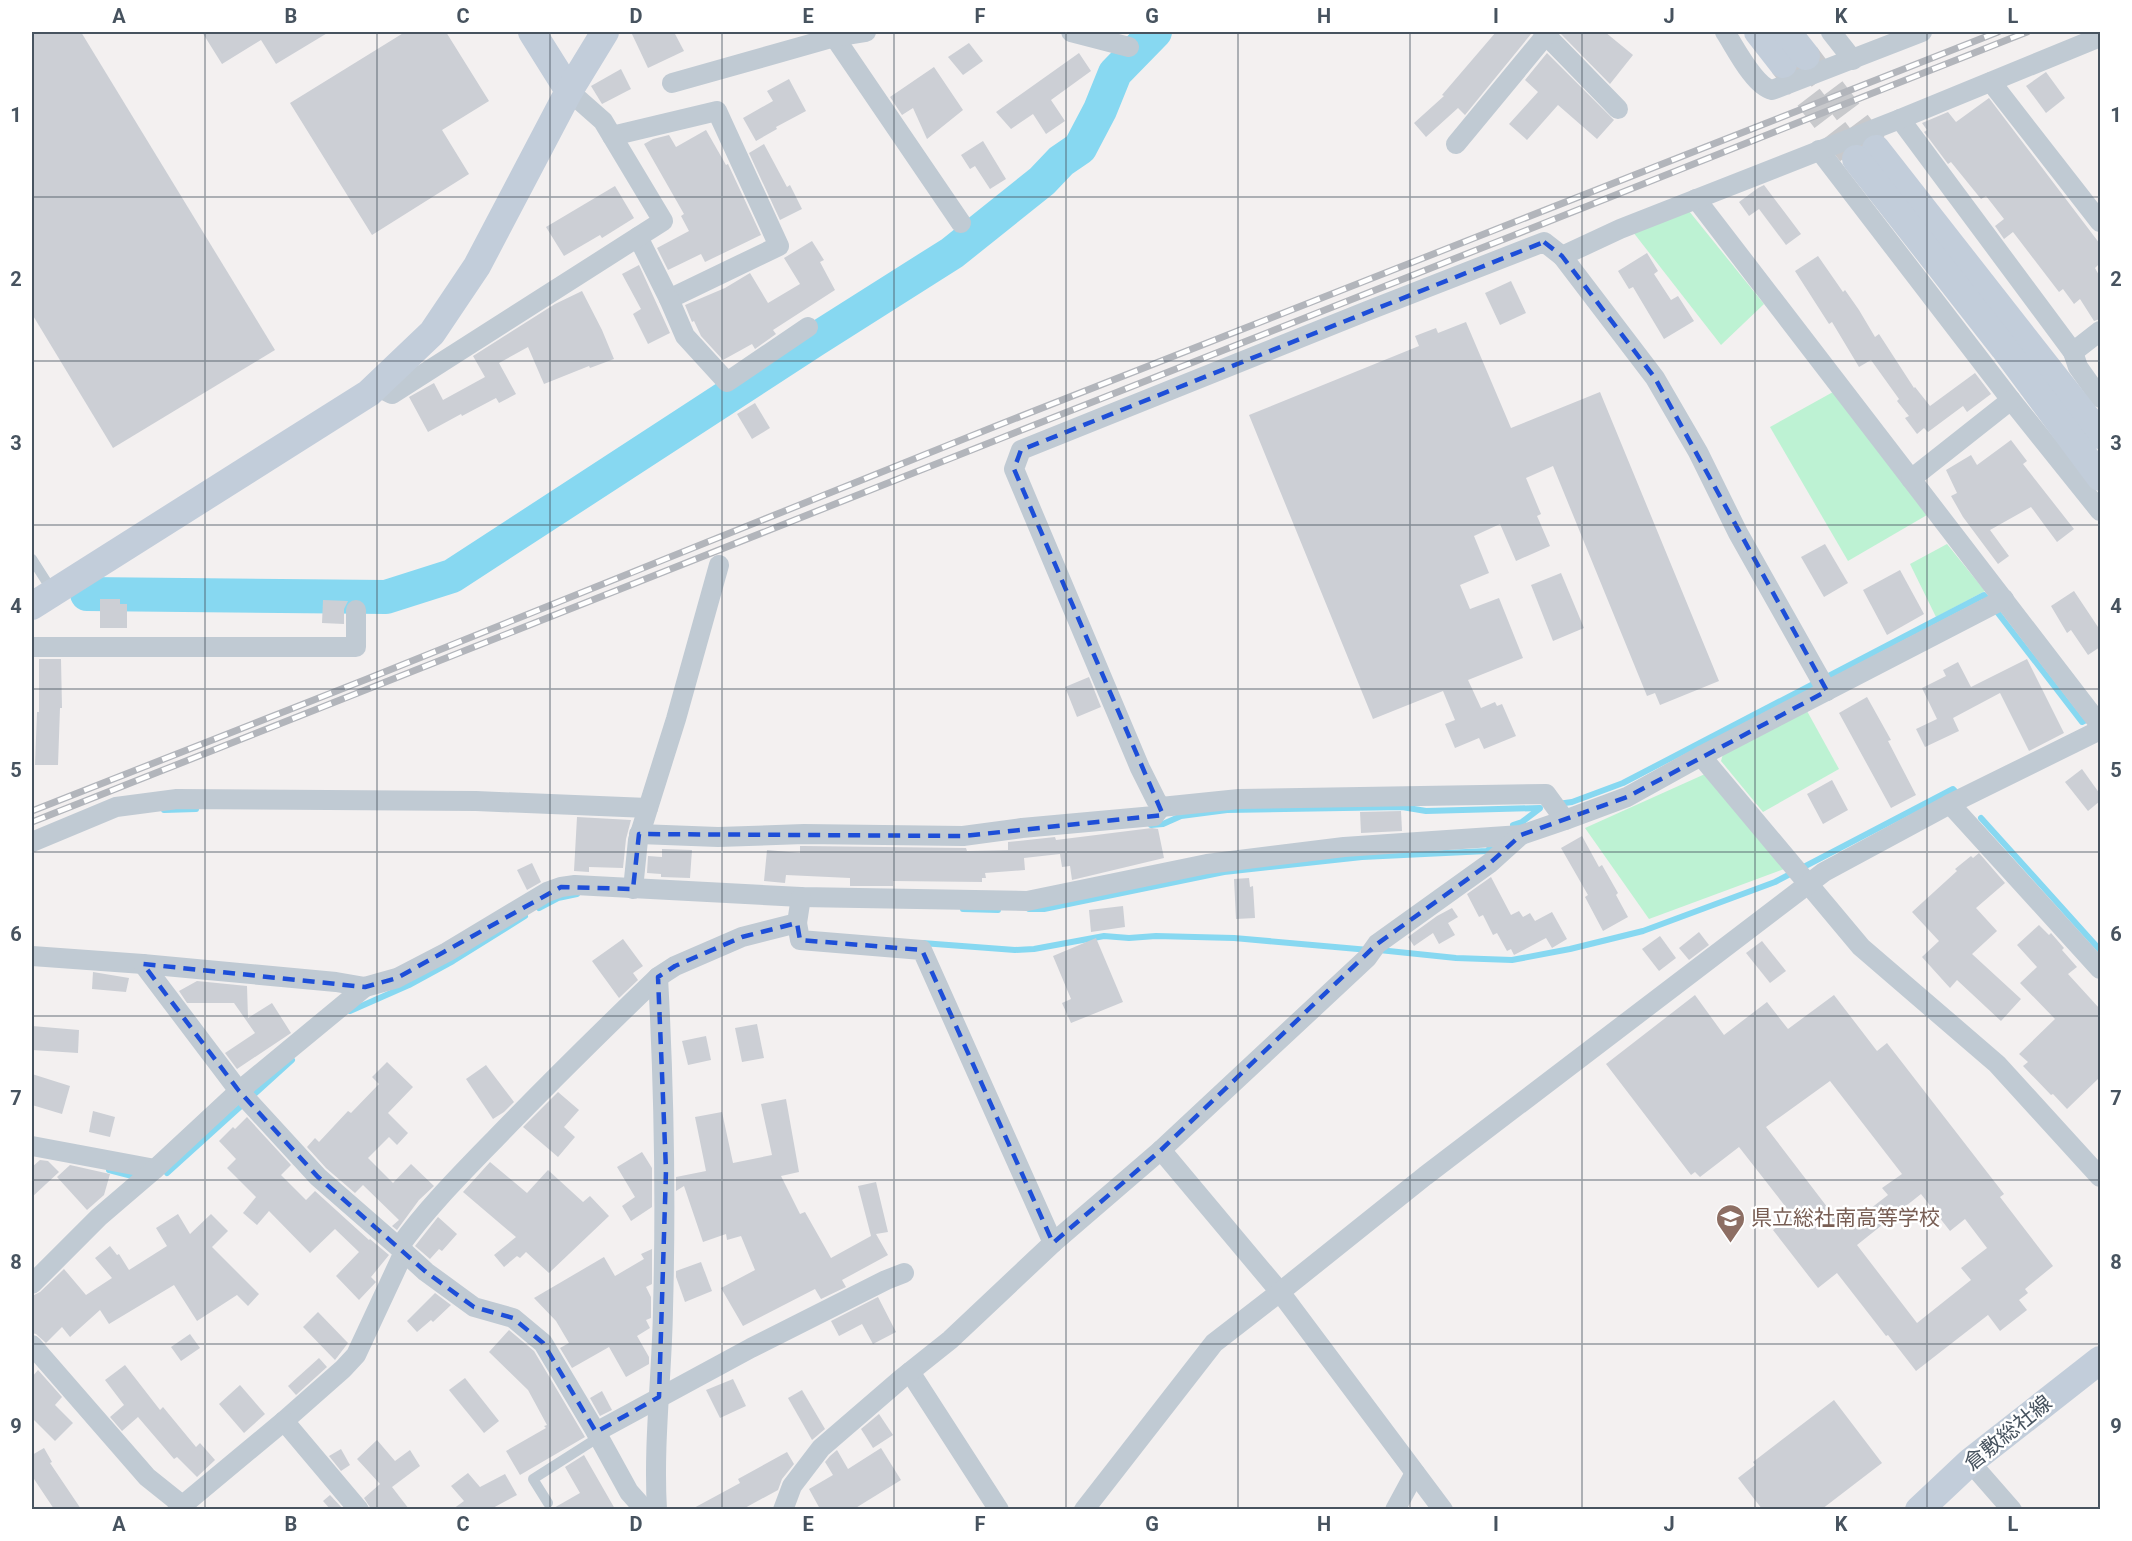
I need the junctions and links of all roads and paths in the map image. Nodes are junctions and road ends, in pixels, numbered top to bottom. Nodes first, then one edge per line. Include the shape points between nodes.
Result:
1 (532, 32) edge
2 (605, 32) edge
3 (866, 32) edge
4 (1071, 32) edge
5 (1725, 32) edge
6 (1758, 32) edge
7 (1787, 32) edge
8 (1831, 32) edge
9 (1922, 32) edge
10 (1544, 33) edge
11 (832, 34) edge
12 (2100, 37) edge
13 (1129, 47) dead end
14 (1853, 60) junction
15 (1991, 82) junction
16 (672, 83) dead end
17 (569, 91) junction
18 (1618, 109) dead end
19 (1900, 119) junction
20 (612, 136) junction
21 (1456, 144) dead end
22 (1819, 150) junction
23 (1695, 199) junction
24 (2100, 222) edge
25 (961, 223) dead end
26 (638, 237) junction
27 (1562, 256) junction
28 (669, 299) junction
29 (808, 327) dead end
30 (2100, 331) edge
31 (2073, 352) junction
32 (376, 386) junction
33 (2100, 398) edge
34 (2012, 400) junction
35 (2100, 435) edge
36 (2100, 477) edge
37 (1911, 479) junction
38 (2100, 511) edge
39 (32, 559) edge
40 (719, 565) dead end
41 (42, 599) edge
42 (1997, 603) junction
43 (356, 610) dead end
44 (32, 647) edge
45 (1823, 683) junction
46 (2097, 722) edge
47 (1701, 756) junction
48 (1950, 804) junction
49 (1161, 807) junction
50 (648, 808) junction
51 (1558, 810) junction
52 (639, 834) junction
53 (1521, 835) junction
54 (32, 842) edge
55 (1801, 874) junction
56 (633, 889) junction
57 (800, 908) junction
58 (32, 956) edge
59 (144, 963) junction
60 (2100, 969) edge
61 (658, 977) junction
62 (365, 987) junction
63 (244, 1096) junction
64 (32, 1146) edge
65 (1161, 1150) junction
66 (155, 1169) junction
67 (2100, 1177) edge
68 (1053, 1243) junction
69 (401, 1250) junction
70 (904, 1273) dead end
71 (32, 1284) edge
72 (1280, 1292) junction
73 (32, 1345) edge
74 (2100, 1360) edge
75 (910, 1372) junction
76 (659, 1397) junction
77 (284, 1421) junction
78 (598, 1435) junction
79 (1970, 1462) junction
80 (1415, 1473) junction
81 (548, 1503) dead end
82 (179, 1507) edge
83 (359, 1509) edge
84 (645, 1509) edge
85 (657, 1509) edge
86 (783, 1509) edge
87 (999, 1509) edge
88 (1084, 1509) edge
89 (1395, 1509) edge
90 (1443, 1509) edge
91 (1920, 1509) edge
92 (2012, 1509) edge

1 - 17 street
2 - 17 street
3 - 11 street
4 - 13 street
5 - 14 street via 1765,89 1772,90
6 - 7 street via 1795,60
8 - 14 street
9 - 14 street
10 - 18 street
10 - 21 street
11 - 16 street
11 - 25 street
12 - 15 street
15 - 19 street
15 - 24 street
17 - 20 street via 603,121
17 - 32 street via 477,266 432,333
19 - 22 street
19 - 31 street
20 - 26 street via 663,221
20 - 28 street via 717,111 779,246
22 - 23 street
22 - 34 street
23 - 27 street
23 - 37 street
26 - 28 street
26 - 32 street via 392,394
27 - 45 street via 1655,378
27 - 49 street via 1544,242 1021,450 1014,469 1140,768
28 - 29 street via 685,336 727,382
30 - 31 street
31 - 33 street via 2078,367
32 - 41 street
34 - 37 street
34 - 38 street
35 - 36 street via 1866,154
37 - 42 street
39 - 41 lane
40 - 50 street
42 - 45 street
42 - 46 street
43 - 44 street via 356,647
45 - 47 street
46 - 48 street
47 - 51 street via 1627,796
47 - 55 street
48 - 55 street via 1824,872
48 - 60 street
49 - 51 street via 1239,799 1546,794
49 - 52 street via 1154,816 963,836
50 - 52 street
50 - 54 street via 476,801 177,799 116,807
51 - 53 street
52 - 56 street
53 - 57 street via 1344,847 1207,864 1027,901
53 - 65 street via 1490,863 1373,950
55 - 67 street via 1861,947 1997,1064
55 - 72 street
56 - 57 street
56 - 62 street via 575,885 547,892 447,952 397,978
57 - 61 street
57 - 68 street via 800,940 922,950
58 - 59 street
59 - 62 street
59 - 63 street
61 - 69 street via 478,1156 411,1231
61 - 76 street via 666,1170
62 - 63 street
63 - 66 street
63 - 69 street via 318,1177
64 - 66 street
65 - 68 street
65 - 72 street
66 - 71 street via 99,1217
68 - 75 street via 997,1298
69 - 77 street via 356,1354
69 - 78 street via 474,1307 513,1318 543,1343
70 - 76 street
72 - 80 street
72 - 88 street via 1214,1343
73 - 82 street via 147,1477
74 - 79 street, 倉敷総社線
75 - 86 street via 821,1448 792,1486
75 - 87 street
76 - 78 street
76 - 85 street
77 - 82 street
77 - 83 street
78 - 81 lane via 532,1479
78 - 84 street via 629,1492
79 - 91 street, 倉敷総社線
79 - 92 street
80 - 89 street
80 - 90 street

